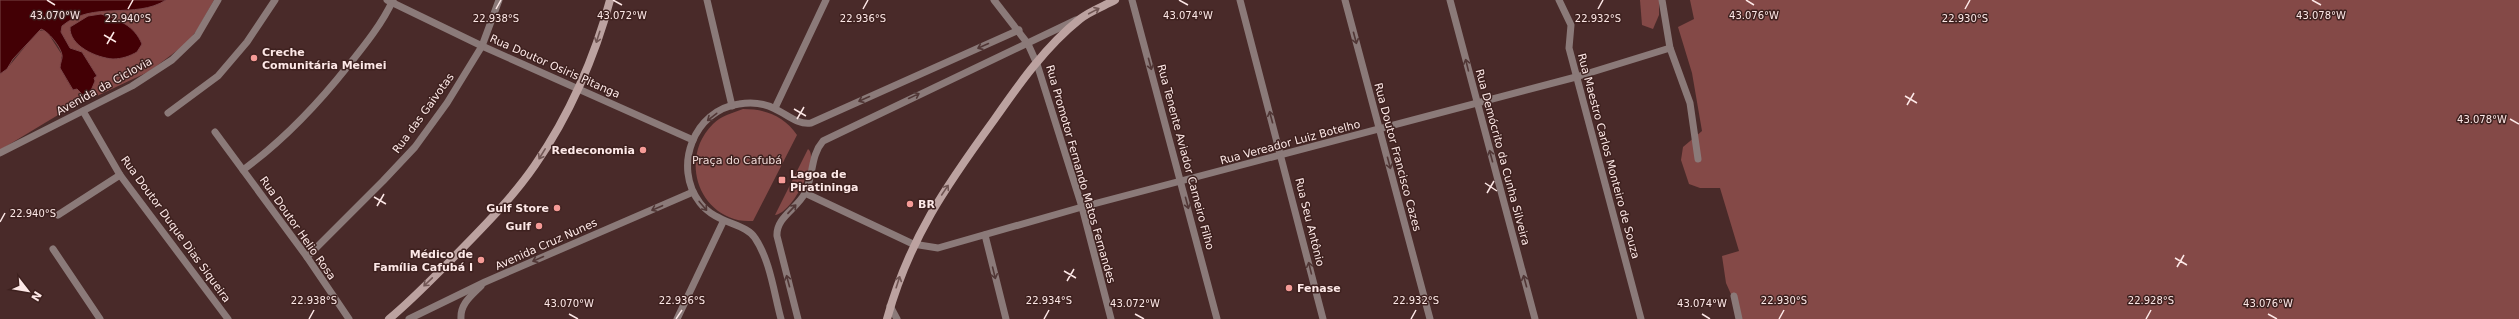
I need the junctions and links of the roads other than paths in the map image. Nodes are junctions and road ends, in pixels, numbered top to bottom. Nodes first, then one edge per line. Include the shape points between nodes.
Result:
1 (218, 0) edge
2 (275, 0) edge
3 (499, 0) edge
4 (610, 0) edge
5 (707, 0) edge
6 (826, 0) edge
7 (994, 0) edge
8 (1115, 0) edge
9 (1132, 0) edge
10 (1240, 0) edge
11 (1345, 0) edge
12 (1450, 0) edge
13 (1559, 0) edge
14 (1662, 0) edge
15 (391, 1) edge
16 (1081, 18) junction
17 (1019, 30) junction
18 (1028, 44) junction
19 (482, 46) junction
20 (1670, 48) junction
21 (1038, 64) junction
22 (1576, 77) junction
23 (578, 87) junction
24 (1476, 103) junction
25 (732, 106) junction
26 (775, 108) junction
27 (84, 111) junction
28 (168, 113) dead end
29 (1380, 130) junction
30 (215, 132) dead end
31 (693, 140) junction
32 (0, 153) edge
33 (1281, 154) junction
34 (1698, 159) dead end
35 (243, 170) junction
36 (120, 175) junction
37 (1181, 182) junction
38 (693, 192) junction
39 (805, 194) junction
40 (1082, 207) junction
41 (58, 215) dead end
42 (723, 222) junction
43 (985, 235) junction
44 (913, 244) junction
45 (53, 249) dead end
46 (307, 257) junction
47 (485, 282) junction
48 (1734, 296) dead end
49 (890, 306) junction
50 (100, 319) edge
51 (228, 319) edge
52 (349, 319) edge
53 (390, 319) edge
54 (409, 319) edge
55 (461, 319) edge
56 (677, 319) edge
57 (781, 319) edge
58 (798, 319) edge
59 (887, 319) edge
60 (897, 319) edge
61 (1006, 319) edge
62 (1111, 319) edge
63 (1217, 319) edge
64 (1323, 319) edge
65 (1430, 319) edge
66 (1535, 319) edge
67 (1641, 319) edge
68 (1739, 319) edge

1 - 27 street, Avenida da Ciclovia via 197,36 172,60 132,86
2 - 28 street via 247,42 218,76
3 - 19 street, Rua das Gaivotas
4 -> 23 main road via 596,44
5 - 25 street
6 - 26 street
7 - 17 street, Rua Promotor Fernando Matos Fernandes
16 -> 8 main road
9 -> 37 street, Rua Tenente Aviador Carneiro Filho
33 -> 10 street, Rua Seu Antônio
11 -> 29 street, Rua Doutor Francisco Cazes
24 -> 12 street, Rua Demócrito da Cunha Silveira
13 - 22 street, Rua Maestro Carlos Monteiro de Souza via 1570,25 1569,48
14 - 20 street
15 - 19 street, Rua Doutor Osiris Pitanga
15 - 35 street via 362,50 323,97 283,138
16 - 18 street
16 - 21 main road via 1050,48
17 - 18 street, Rua Promotor Fernando Matos Fernandes
17 -> 26 street via 816,121 800,122
18 - 21 street, Rua Promotor Fernando Matos Fernandes
39 -> 18 street via 818,147 830,136
19 - 23 street, Rua Doutor Osiris Pitanga
19 - 46 street, Rua das Gaivotas via 447,103 415,147
20 - 22 street, Rua Vereador Luiz Botelho
20 - 34 street via 1690,103
21 - 40 street, Rua Promotor Fernando Matos Fernandes
44 -> 21 main road via 953,178 1001,109
22 - 24 street, Rua Vereador Luiz Botelho
22 - 67 street, Rua Maestro Carlos Monteiro de Souza
23 - 31 street, Rua Doutor Osiris Pitanga
23 -> 53 main road via 543,153 511,196
24 - 29 street, Rua Vereador Luiz Botelho
66 -> 24 street, Rua Demócrito da Cunha Silveira
25 - 26 street via 749,103
25 -> 31 street via 712,116
27 - 32 street, Avenida da Ciclovia
27 - 36 street, Rua Doutor Duque Dias Siqueira
29 - 33 street, Rua Vereador Luiz Botelho
29 -> 65 street, Rua Doutor Francisco Cazes
30 - 35 street, Rua Doutor Helio Rosa
31 - 38 street via 687,166
33 - 37 street, Rua Vereador Luiz Botelho
64 -> 33 street, Rua Seu Antônio
35 - 46 street, Rua Doutor Helio Rosa
36 - 41 street
36 - 51 street, Rua Doutor Duque Dias Siqueira
37 - 40 street, Rua Vereador Luiz Botelho
37 -> 63 street, Rua Tenente Aviador Carneiro Filho
38 -> 42 street via 706,210
38 -> 47 street, Avenida Cruz Nunes
39 - 44 street, Rua Vereador Luiz Botelho
58 -> 39 street via 777,236 779,223
40 - 43 street, Rua Vereador Luiz Botelho
40 - 62 street, Rua Promotor Fernando Matos Fernandes
42 - 56 street
42 - 57 street via 748,231 754,236 762,252
43 - 44 street, Rua Vereador Luiz Botelho via 938,248
43 -> 61 street
49 -> 44 main road
45 - 50 street
46 - 52 street, Rua Doutor Helio Rosa
47 - 54 street, Avenida Cruz Nunes
47 - 55 street via 464,304
48 - 68 street
49 - 59 main road
49 - 60 street

